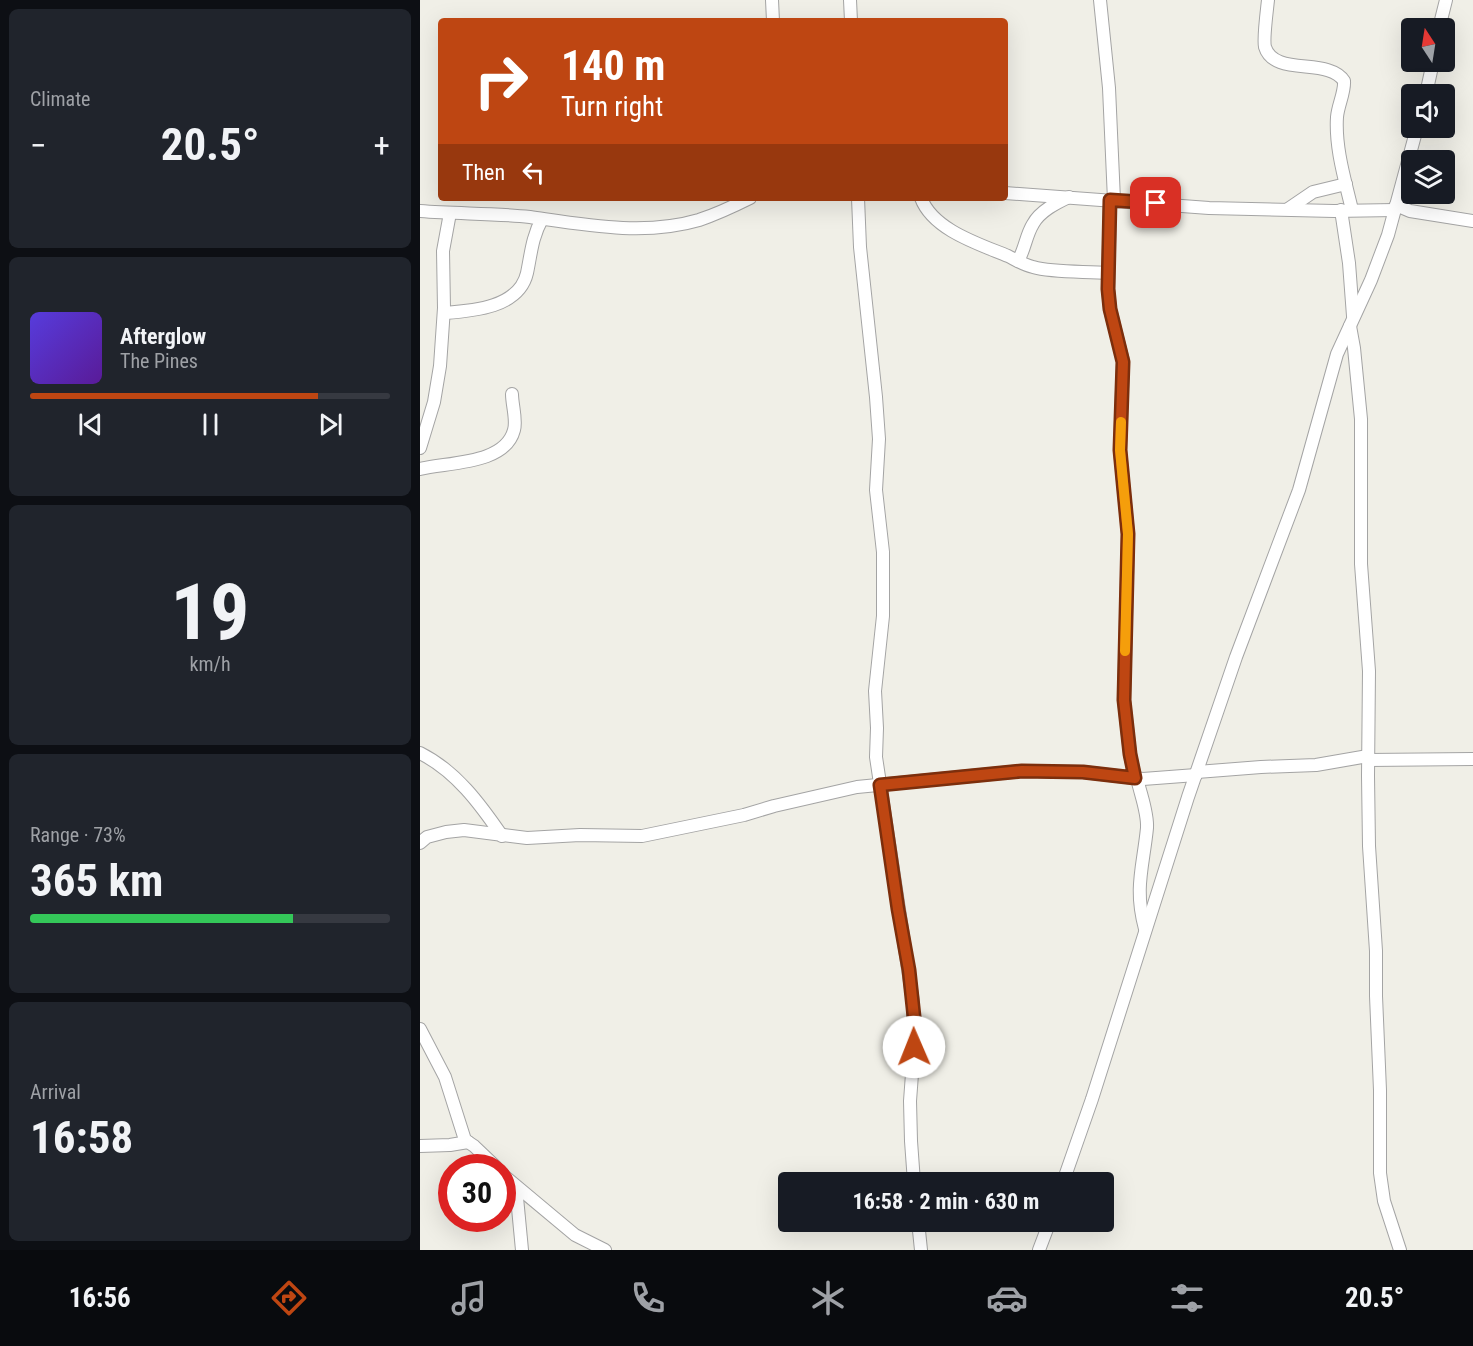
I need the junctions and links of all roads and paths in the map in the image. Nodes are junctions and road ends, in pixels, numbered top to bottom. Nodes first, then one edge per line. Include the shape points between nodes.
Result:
1 (772, 0) edge
2 (850, 0) edge
3 (1100, 0) edge
4 (1268, 0) edge
5 (1446, 0) edge
6 (773, 18) edge
7 (851, 18) edge
8 (1442, 18) edge
9 (1414, 138) edge
10 (1346, 184) junction
11 (1008, 193) edge
12 (1069, 197) junction
13 (1112, 200) junction
14 (743, 201) edge
15 (858, 201) edge
16 (923, 201) edge
17 (1396, 207) junction
18 (1288, 209) junction
19 (1347, 210) junction
20 (420, 211) edge
21 (450, 213) junction
22 (542, 219) junction
23 (1473, 221) edge
24 (1018, 261) junction
25 (1108, 273) junction
26 (444, 313) junction
27 (1351, 322) junction
28 (512, 394) dead end
29 (420, 448) edge
30 (420, 469) edge
31 (420, 753) edge
32 (1368, 758) junction
33 (1473, 759) edge
34 (1197, 773) junction
35 (1136, 778) junction
36 (880, 785) junction
37 (502, 836) junction
38 (420, 843) edge
39 (1145, 929) junction
40 (420, 1029) edge
41 (468, 1142) junction
42 (420, 1146) edge
43 (481, 1154) edge
44 (913, 1172) edge
45 (1066, 1172) edge
46 (516, 1187) joint
47 (919, 1232) edge
48 (1046, 1232) edge
49 (522, 1250) edge
50 (605, 1250) edge
51 (921, 1250) edge
52 (1039, 1250) edge
53 (1400, 1250) edge

1 - 6 street
2 - 7 street
3 - 13 street via 1109,88
4 - 10 street via 1264,40 1267,52 1289,65 1330,70 1344,81 1337,129
5 - 8 street
9 - 17 street
10 - 18 street via 1313,192
10 - 19 street
11 - 12 street
12 - 13 street
12 - 24 street via 1033,222
13 - 18 street
13 - 25 street
14 - 22 street via 680,225 641,228
15 - 36 street via 879,439 876,490 883,552 883,616 875,691
16 - 24 street via 929,213 951,230
17 - 19 street
17 - 23 street
17 - 27 street via 1371,280
18 - 19 street
19 - 27 street
20 - 21 street
21 - 22 street
21 - 26 street via 443,251
22 - 26 street via 532,242 526,277 514,294 485,308
24 - 25 street via 1034,268
25 - 35 street via 1110,309 1123,362 1120,450 1128,534 1124,700
26 - 29 street via 434,402
27 - 32 street via 1361,418 1360,564 1369,671
27 - 34 street via 1337,354 1299,490
28 - 30 street via 515,429 503,446 463,463
31 - 37 street via 461,782
32 - 33 street
32 - 34 street
32 - 53 street via 1380,1173 1384,1201
34 - 35 street
34 - 39 street
35 - 36 street via 1022,771
35 - 39 street via 1147,826 1139,889
36 - 37 street via 642,836
36 - 44 street via 913,1002 910,1111
37 - 38 street via 464,830 427,837
39 - 45 street
40 - 41 street via 445,1077
41 - 42 street
41 - 43 street
46 - 49 street
46 - 50 street via 575,1235
47 - 51 street
48 - 52 street

